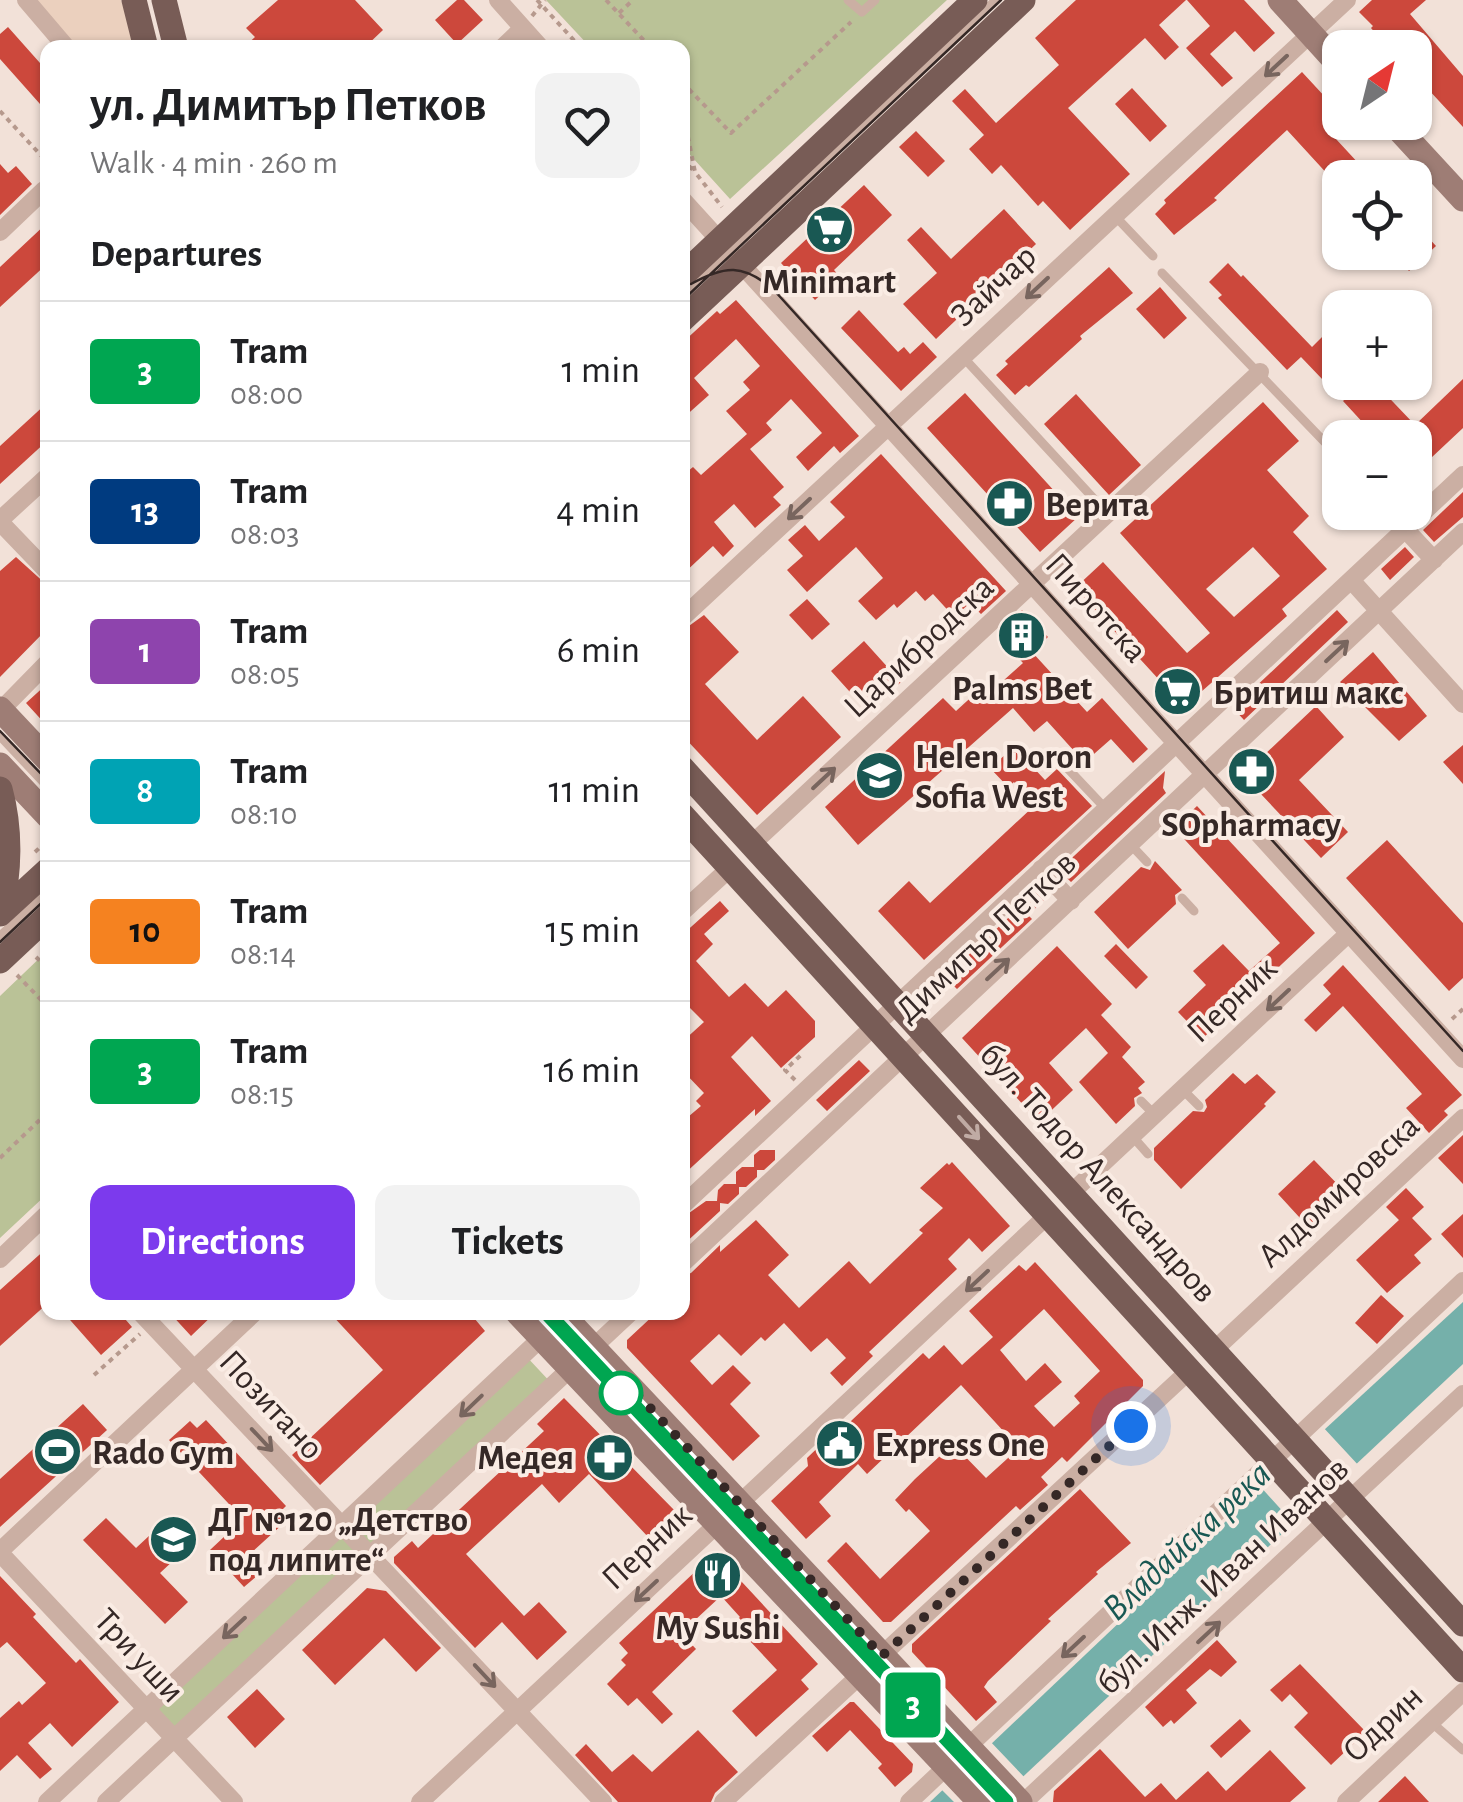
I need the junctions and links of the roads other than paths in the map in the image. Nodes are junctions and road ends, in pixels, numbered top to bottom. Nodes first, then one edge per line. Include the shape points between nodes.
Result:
1 (26, 0) edge
2 (134, 0) edge
3 (164, 0) edge
4 (498, 0) edge
5 (848, 0) edge
6 (875, 0) edge
7 (975, 0) edge
8 (996, 0) edge
9 (1023, 0) edge
10 (1280, 0) edge
11 (1347, 0) edge
12 (523, 28) junction
13 (1310, 34) junction
14 (60, 40) edge
15 (144, 40) edge
16 (174, 40) edge
17 (510, 40) edge
18 (534, 40) edge
19 (1322, 47) edge
20 (1409, 140) edge
21 (40, 194) edge
22 (1463, 199) edge
23 (690, 208) edge
24 (1115, 216) junction
25 (0, 232) edge
26 (731, 252) junction
27 (1153, 256) dead end
28 (690, 272) edge
29 (1162, 273) dead end
30 (690, 289) edge
31 (690, 309) edge
32 (963, 357) junction
33 (1260, 372) junction
34 (889, 425) junction
35 (1322, 439) edge
36 (1463, 474) edge
37 (40, 482) edge
38 (1432, 503) edge
39 (3, 512) edge
40 (1108, 513) junction
41 (1404, 530) edge
42 (1406, 530) edge
43 (1463, 532) edge
44 (1434, 560) junction
45 (40, 561) edge
46 (1351, 580) junction
47 (1032, 583) junction
48 (690, 611) edge
49 (1380, 611) junction
50 (40, 670) edge
51 (1463, 704) edge
52 (0, 709) edge
53 (0, 736) edge
54 (1176, 742) junction
55 (40, 752) edge
56 (1054, 754) dead end
57 (0, 764) edge
58 (1206, 774) junction
59 (690, 777) edge
60 (40, 778) edge
61 (0, 789) edge
62 (40, 807) edge
63 (1105, 808) junction
64 (690, 824) edge
65 (752, 844) junction
66 (1131, 845) junction
67 (1147, 862) dead end
68 (730, 868) junction
69 (1040, 869) junction
70 (40, 877) edge
71 (1182, 898) dead end
72 (40, 899) edge
73 (1071, 901) junction
74 (690, 905) edge
75 (1194, 911) dead end
76 (0, 914) edge
77 (40, 926) edge
78 (1349, 933) junction
79 (0, 936) edge
80 (7, 966) edge
81 (898, 1004) junction
82 (875, 1025) junction
83 (926, 1035) junction
84 (904, 1056) junction
85 (1463, 1059) edge
86 (1182, 1089) junction
87 (1141, 1101) dead end
88 (1199, 1106) dead end
89 (1155, 1115) junction
90 (1463, 1118) edge
91 (1132, 1136) junction
92 (1148, 1154) dead end
93 (1070, 1194) junction
94 (690, 1198) edge
95 (1048, 1215) junction
96 (40, 1220) edge
97 (690, 1257) edge
98 (0, 1259) edge
99 (1463, 1281) edge
100 (146, 1320) edge
101 (247, 1320) edge
102 (524, 1320) edge
103 (559, 1320) edge
104 (570, 1320) edge
105 (623, 1320) edge
106 (542, 1339) junction
107 (594, 1348) junction
108 (1214, 1351) junction
109 (195, 1369) junction
110 (571, 1369) junction
111 (1189, 1371) junction
112 (1463, 1394) edge
113 (1295, 1440) junction
114 (1272, 1462) junction
115 (1346, 1496) junction
116 (739, 1504) junction
117 (1323, 1517) junction
118 (717, 1524) junction
119 (343, 1526) junction
120 (0, 1552) edge
121 (371, 1555) junction
122 (1463, 1624) edge
123 (882, 1656) junction
124 (1463, 1670) edge
125 (861, 1676) junction
126 (1463, 1692) edge
127 (147, 1710) junction
128 (518, 1711) junction
129 (1431, 1722) junction
130 (174, 1740) junction
131 (969, 1748) junction
132 (1463, 1750) edge
133 (948, 1768) junction
134 (1020, 1800) edge
135 (46, 1802) edge
136 (106, 1802) edge
137 (234, 1802) edge
138 (420, 1802) edge
139 (604, 1802) edge
140 (724, 1802) edge
141 (909, 1802) edge
142 (980, 1802) edge
143 (1346, 1802) edge

1 - 14 street
2 - 15 main road
3 - 16 main road
4 - 12 street
5 - 6 lane via 862,12
7 - 26 main road
8 - 26 lane
9 - 26 main road
10 - 13 main road
11 - 13 street, Зайчар
12 - 17 street
12 - 18 street
13 - 19 main road
13 -> 24 street, Зайчар
20 - 22 main road
21 - 25 street
23 - 26 street, Пиротска
24 - 27 lane
24 -> 32 street, Зайчар
26 - 28 main road
26 - 30 lane
26 - 31 main road
26 - 34 street, Пиротска
29 - 33 lane
32 - 34 street, Зайчар
32 - 40 lane
33 - 35 lane
33 - 40 street, Царибродска
34 - 47 street, Пиротска
34 -> 48 street, Зайчар
36 - 38 street, Димитър Петков
37 - 39 street
39 - 45 street
40 - 47 street, Царибродска
41 - 46 street, Димитър Петков
42 - 44 street
43 - 44 street, Димитър Петков
44 - 49 street, Димитър Петков
46 - 49 street
46 - 54 street, Димитър Петков
47 - 54 street, Пиротска
65 -> 47 street, Царибродска
49 - 51 street
58 -> 49 street, Димитър Петков
50 - 52 street
52 - 55 main road
53 - 60 lane
54 - 58 street, Пиротска
54 - 63 street, Димитър Петков
56 - 63 lane
57 - 62 main road
58 - 66 street, Димитър Петков
58 - 78 street, Пиротска
59 - 65 main road, бул. Тодор Александров
61 - 76 main road via 8,828
63 - 69 street, Димитър Петков
64 - 68 main road, бул. Тодор Александров
65 - 81 main road, бул. Тодор Александров
66 - 67 lane
66 - 73 street, Димитър Петков
68 - 74 street
68 - 82 main road, бул. Тодор Александров
69 - 73 street
69 - 81 street, Димитър Петков
70 - 76 main road
71 - 75 lane
72 - 79 lane
83 -> 73 street, Димитър Петков
77 - 80 main road
78 - 85 street, Пиротска
78 -> 86 street, Перник
81 - 82 street, Димитър Петков
81 - 83 main road, бул. Тодор Александров
82 - 84 main road, бул. Тодор Александров
82 - 94 street, Димитър Петков
83 - 84 street, Димитър Петков
83 - 93 main road, бул. Тодор Александров
84 -> 95 main road, бул. Тодор Александров
84 - 97 street, Димитър Петков
86 - 88 lane
86 - 89 street, Перник
87 - 89 lane
89 - 91 street, Перник
90 - 108 street, Алдомировска
91 - 92 lane
91 - 93 street, Перник
93 - 108 main road, бул. Тодор Александров
95 - 111 main road, бул. Тодор Александров
95 -> 116 street, Перник
96 - 98 street
99 - 113 street, бул. Инж. Иван Иванов
100 - 109 street, Позитано
101 - 109 street
102 - 106 main road
103 - 106 street
104 - 107 main road
105 - 107 street
106 - 110 main road
106 -> 119 street
107 - 110 street
107 - 116 main road
108 - 113 main road, бул. Тодор Александров
109 -> 119 street, Позитано
109 - 120 street
110 - 118 main road
110 - 121 street
111 - 114 main road, бул. Тодор Александров
111 - 123 street
112 - 115 street, бул. Инж. Иван Иванов
113 - 114 street, бул. Инж. Иван Иванов
113 - 115 main road, бул. Тодор Александров
114 - 117 main road, бул. Тодор Александров
114 -> 131 street, бул. Инж. Иван Иванов
115 - 117 street, бул. Инж. Иван Иванов
115 - 122 main road, бул. Тодор Александров
116 - 118 street, Перник
116 - 123 main road
117 - 124 main road, бул. Тодор Александров
134 -> 117 street, бул. Инж. Иван Иванов
118 - 125 main road
118 -> 128 street, Перник
119 - 121 street, Позитано
119 -> 127 street
120 - 127 street, Три уши
121 -> 128 street, Позитано
121 - 130 street
123 - 125 street
123 - 131 main road
125 - 133 main road
125 - 140 street
126 - 129 street, Одрин
127 - 130 street, Три уши
127 - 135 street
128 - 138 street, Перник
128 - 139 street, Позитано
129 - 132 lane
129 - 143 street, Одрин
130 - 136 street
130 - 137 street, Три уши
131 - 133 street, бул. Инж. Иван Иванов
131 - 134 main road
133 - 141 street, бул. Инж. Иван Иванов
133 - 142 main road

